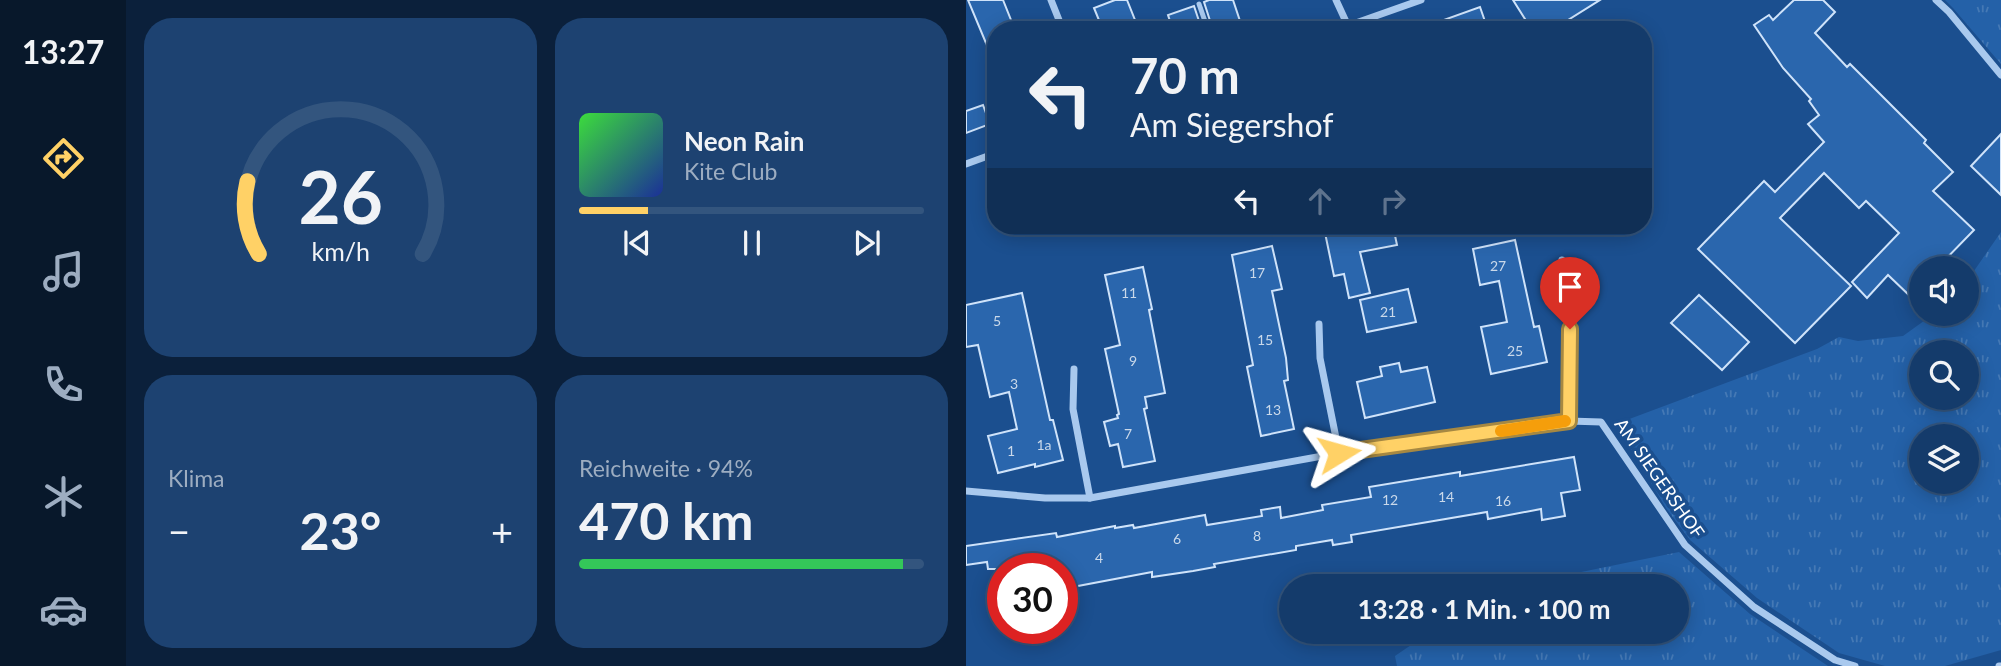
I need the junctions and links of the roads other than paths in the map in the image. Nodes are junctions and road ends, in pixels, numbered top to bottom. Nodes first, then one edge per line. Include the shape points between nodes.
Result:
1 (1051, 0) edge
2 (1336, 0) edge
3 (1421, 0) edge
4 (1936, 0) edge
5 (1199, 4) dead end
6 (1059, 21) edge
7 (1205, 21) edge
8 (1346, 21) edge
9 (1362, 21) edge
10 (2001, 75) edge
11 (987, 156) edge
12 (966, 164) edge
13 (1562, 260) dead end
14 (1319, 324) dead end
15 (1074, 369) dead end
16 (1569, 421) junction
17 (1339, 453) junction
18 (966, 491) edge
19 (1090, 498) junction
20 (1855, 666) edge

1 - 6 street
2 - 8 street
3 - 9 street
4 - 10 street
5 - 7 lane
11 - 12 street
13 - 16 street via 1570,306
14 - 17 street via 1320,358
15 - 19 street via 1073,410
16 - 17 street, AM SIEGERSHOF
16 - 20 street, AM SIEGERSHOF via 1601,422 1685,545 1754,607 1835,660
17 - 19 street, AM SIEGERSHOF
18 - 19 street, AM SIEGERSHOF

